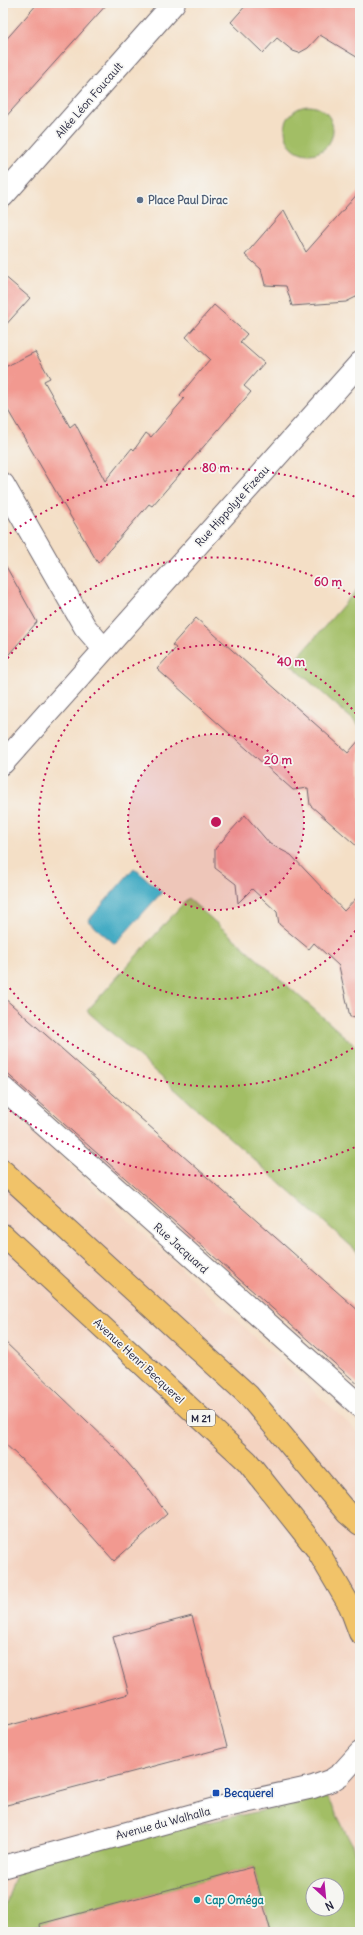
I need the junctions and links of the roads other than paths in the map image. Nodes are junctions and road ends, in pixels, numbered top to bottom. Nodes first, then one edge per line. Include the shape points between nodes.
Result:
1 (174, 3) edge
2 (3, 196) edge
3 (360, 363) edge
4 (3, 484) edge
5 (104, 649) junction
6 (3, 763) edge
7 (3, 1088) edge
8 (3, 1171) edge
9 (3, 1235) edge
10 (360, 1406) edge
11 (360, 1524) edge
12 (360, 1633) edge
13 (360, 1753) edge
14 (3, 1867) edge

1 - 2 street, Allée Léon Foucault
3 - 5 street, Rue Hippolyte Fizeau
4 - 5 street via 85,626
5 - 6 street, Rue Hippolyte Fizeau
7 - 10 street, Rue Jacquard
8 - 11 main road via 248,1396 347,1513
9 - 12 main road, Avenue Henri Becquerel / M 21 via 246,1461 316,1548 350,1606
13 - 14 street, Avenue du Walhalla via 341,1774 313,1787 218,1808

